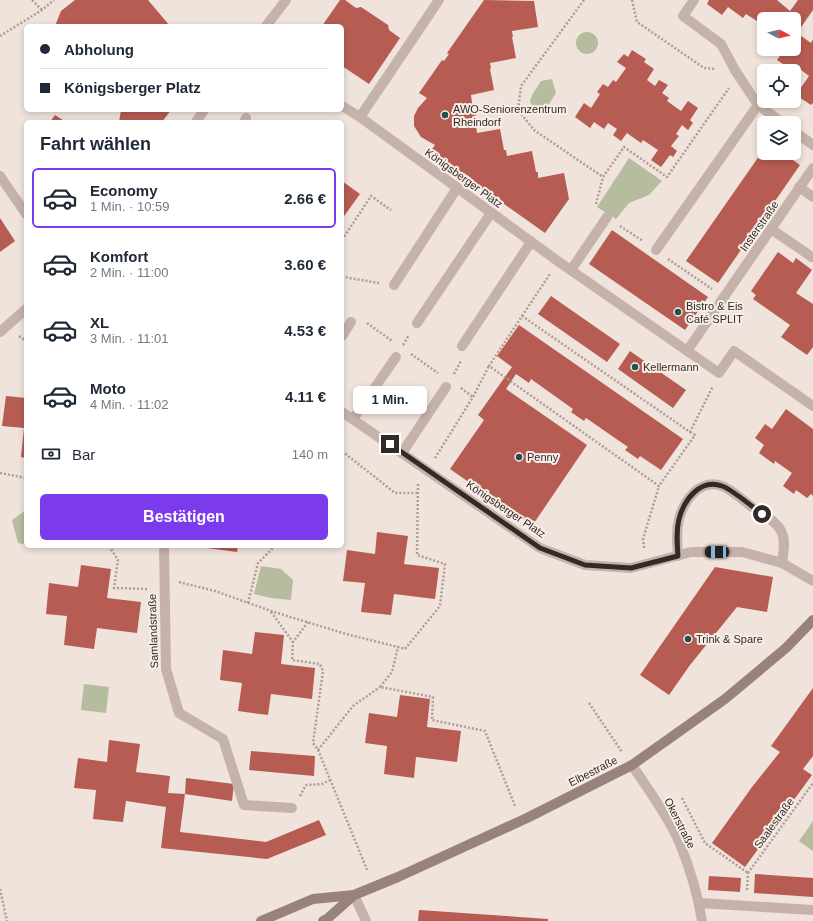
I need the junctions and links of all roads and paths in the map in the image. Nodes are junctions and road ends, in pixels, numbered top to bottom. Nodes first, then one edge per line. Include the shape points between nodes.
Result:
1 (32, 0) edge
2 (54, 0) edge
3 (286, 0) edge
4 (439, 0) edge
5 (584, 0) edge
6 (632, 0) edge
7 (694, 0) edge
8 (42, 10) junction
9 (268, 24) edge
10 (0, 36) edge
11 (737, 72) junction
12 (757, 103) edge
13 (757, 106) edge
14 (344, 107) edge
15 (762, 108) edge
16 (773, 116) edge
17 (360, 117) junction
18 (801, 136) edge
19 (813, 145) edge
20 (813, 168) edge
21 (0, 176) edge
22 (603, 178) junction
23 (800, 187) junction
24 (457, 188) junction
25 (813, 197) edge
26 (391, 210) dead end
27 (24, 211) edge
28 (491, 213) junction
29 (607, 217) joint
30 (771, 229) junction
31 (344, 237) edge
32 (531, 242) junction
33 (656, 250) dead end
34 (812, 257) dead end
35 (559, 262) junction
36 (571, 270) junction
37 (344, 277) edge
38 (394, 285) joint
39 (24, 311) edge
40 (522, 316) junction
41 (351, 322) dead end
42 (417, 323) dead end
43 (0, 332) edge
44 (344, 333) edge
45 (462, 346) joint
46 (687, 351) junction
47 (396, 357) dead end
48 (489, 366) junction
49 (719, 373) junction
50 (446, 387) joint
51 (813, 406) edge
52 (344, 413) edge
53 (353, 420) junction
54 (690, 432) junction
55 (344, 453) edge
56 (402, 453) junction
57 (418, 464) junction
58 (427, 470) junction
59 (0, 473) edge
60 (24, 478) edge
61 (659, 486) junction
62 (418, 493) junction
63 (164, 548) edge
64 (273, 548) edge
65 (678, 556) junction
66 (782, 563) junction
67 (646, 564) junction
68 (813, 581) edge
69 (271, 611) junction
70 (813, 620) edge
71 (308, 622) junction
72 (293, 642) junction
73 (398, 647) junction
74 (380, 688) junction
75 (588, 703) dead end
76 (318, 750) junction
77 (632, 765) junction
78 (330, 780) junction
79 (813, 783) edge
80 (682, 798) dead end
81 (292, 808) joint
82 (522, 820) junction
83 (373, 887) junction
84 (0, 889) edge
85 (354, 895) junction
86 (699, 903) junction
87 (813, 910) edge
88 (7, 921) edge
89 (261, 921) edge
90 (323, 921) edge
91 (366, 921) edge
92 (702, 921) edge

1 - 8 path
2 - 8 path
3 - 9 street
4 - 17 street
5 - 22 path via 521,86 518,110 534,130
6 - 11 path via 637,22 704,68
7 - 11 street via 683,16 722,44
8 - 10 path
11 - 12 street
11 - 22 path via 667,177 624,147
13 - 33 street
14 - 17 street, Königsberger Platz
15 - 16 street
17 - 24 street, Königsberger Platz
18 - 19 street
20 - 23 street, Insterstraße
21 - 27 street
22 - 29 path via 595,208
23 - 25 street
23 - 30 street, Insterstraße
24 - 28 street, Königsberger Platz
24 - 38 street
26 - 31 path via 371,196
28 - 32 street, Königsberger Platz
28 - 42 street
29 - 36 street
30 - 34 street
30 - 46 street, Insterstraße
32 - 35 street, Königsberger Platz
32 - 45 street
35 - 36 street, Königsberger Platz
35 - 40 path
36 - 46 street, Königsberger Platz
37 - 38 path
39 - 43 street
40 - 48 path
40 - 54 path
41 - 44 street
45 - 50 path via 462,360
46 - 49 street, Königsberger Platz
47 - 53 street
48 - 58 path via 473,397
48 - 61 path
49 - 51 street via 734,351
49 - 54 path
50 - 56 street
52 - 53 street, Königsberger Platz
53 - 56 street, Königsberger Platz
54 - 61 path via 695,435
55 - 62 path via 396,492
56 - 57 street, Königsberger Platz
57 - 58 street, Königsberger Platz
57 - 62 path
58 - 67 street, Königsberger Platz via 540,548 585,565 631,568
59 - 60 path
61 - 67 path via 642,539
62 - 73 path via 417,555 445,564 440,606 405,649
63 - 81 street, Samlandstraße via 166,669 179,713 223,739 244,805
64 - 69 path via 258,563 248,603
65 - 66 street, Königsberger Platz via 691,552 742,552
65 - 66 street via 679,518 687,499 700,486 712,484 723,486 775,523 782,533
65 - 67 street, Königsberger Platz
66 - 68 street, Königsberger Platz
69 - 71 path
69 - 72 path
70 - 77 main road, Elbestraße via 786,648 725,699
71 - 72 path
71 - 73 path
72 - 76 path via 292,660 320,664 323,671 313,743
73 - 74 path via 392,672
74 - 76 path via 353,706
74 - 82 path via 433,697 432,720 485,731
75 - 77 path
76 - 78 path
77 - 82 main road, Elbestraße
77 - 86 street, Okerstraße via 680,843
78 - 81 path via 322,784 306,785
78 - 83 path
79 - 80 path, Saalestraße via 748,873 706,843
82 - 83 main road, Elbestraße
83 - 85 main road, Elbestraße
84 - 88 path
85 - 89 main road, Elbestraße via 313,899
85 - 90 main road, Elbestraße
85 - 91 street
86 - 87 street
86 - 92 street, Okerstraße

